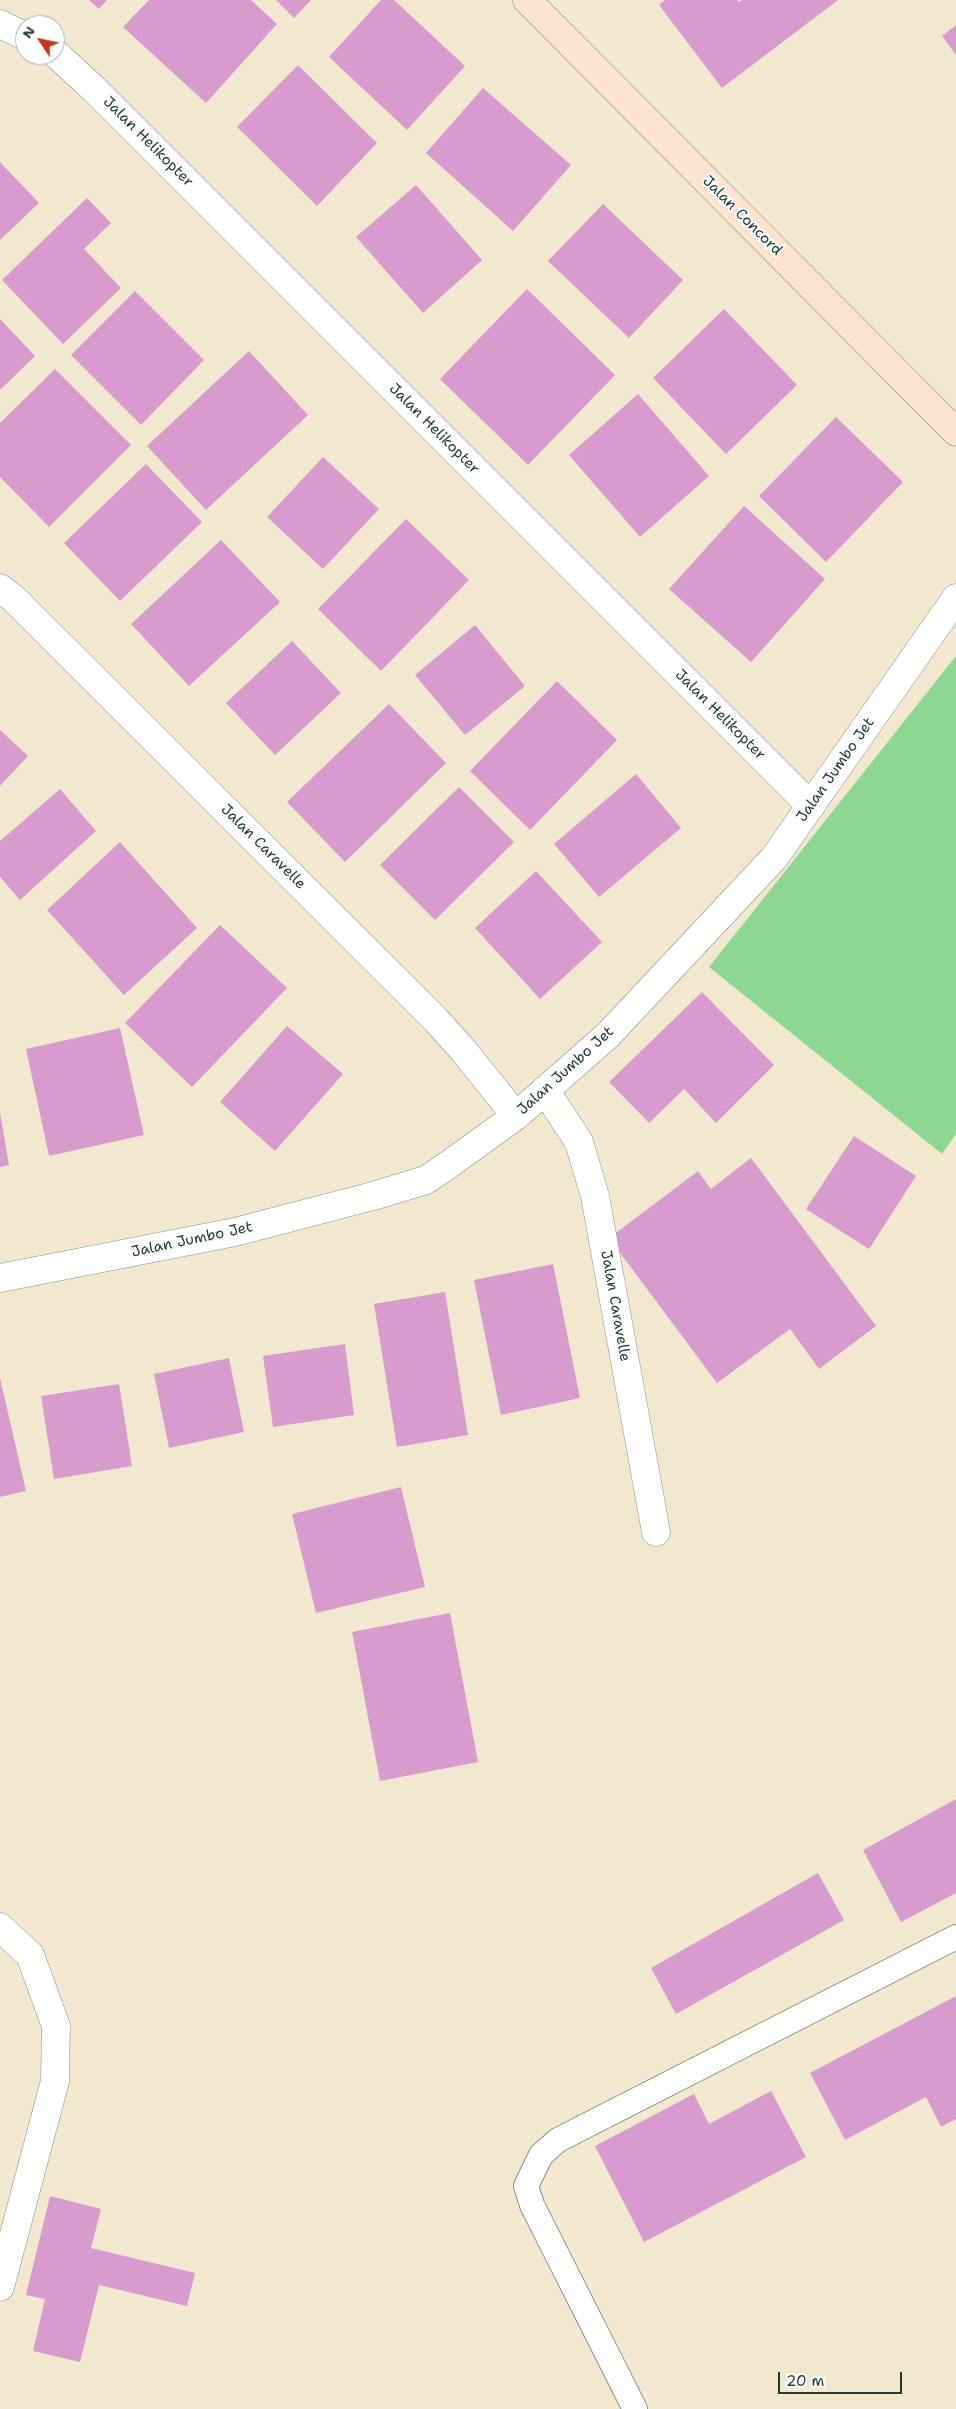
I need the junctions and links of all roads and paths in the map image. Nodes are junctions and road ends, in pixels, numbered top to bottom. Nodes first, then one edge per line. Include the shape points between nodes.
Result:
1 (532, 1) edge
2 (0, 24) edge
3 (15, 31) edge
4 (65, 62) edge
5 (956, 432) edge
6 (0, 588) edge
7 (956, 598) edge
8 (811, 806) junction
9 (545, 1090) junction
10 (516, 1116) junction
11 (0, 1278) edge
12 (656, 1532) dead end
13 (0, 1927) edge
14 (956, 1937) edge
15 (0, 2287) edge
16 (635, 2409) edge

1 - 5 street, Jalan Concord
2 - 3 street
4 - 8 street, Jalan Helikopter
6 - 10 street, Jalan Caravelle via 436,1020
7 - 8 street, Jalan Jumbo Jet
8 - 9 street, Jalan Jumbo Jet via 774,858 730,906 608,1035
9 - 10 street, Jalan Jumbo Jet
9 - 12 street, Jalan Caravelle via 579,1142 595,1196
10 - 11 street, Jalan Jumbo Jet via 426,1180 235,1232
13 - 15 street via 30,1955 56,2026 55,2081
14 - 16 lane via 558,2140 541,2155 526,2186 532,2205

